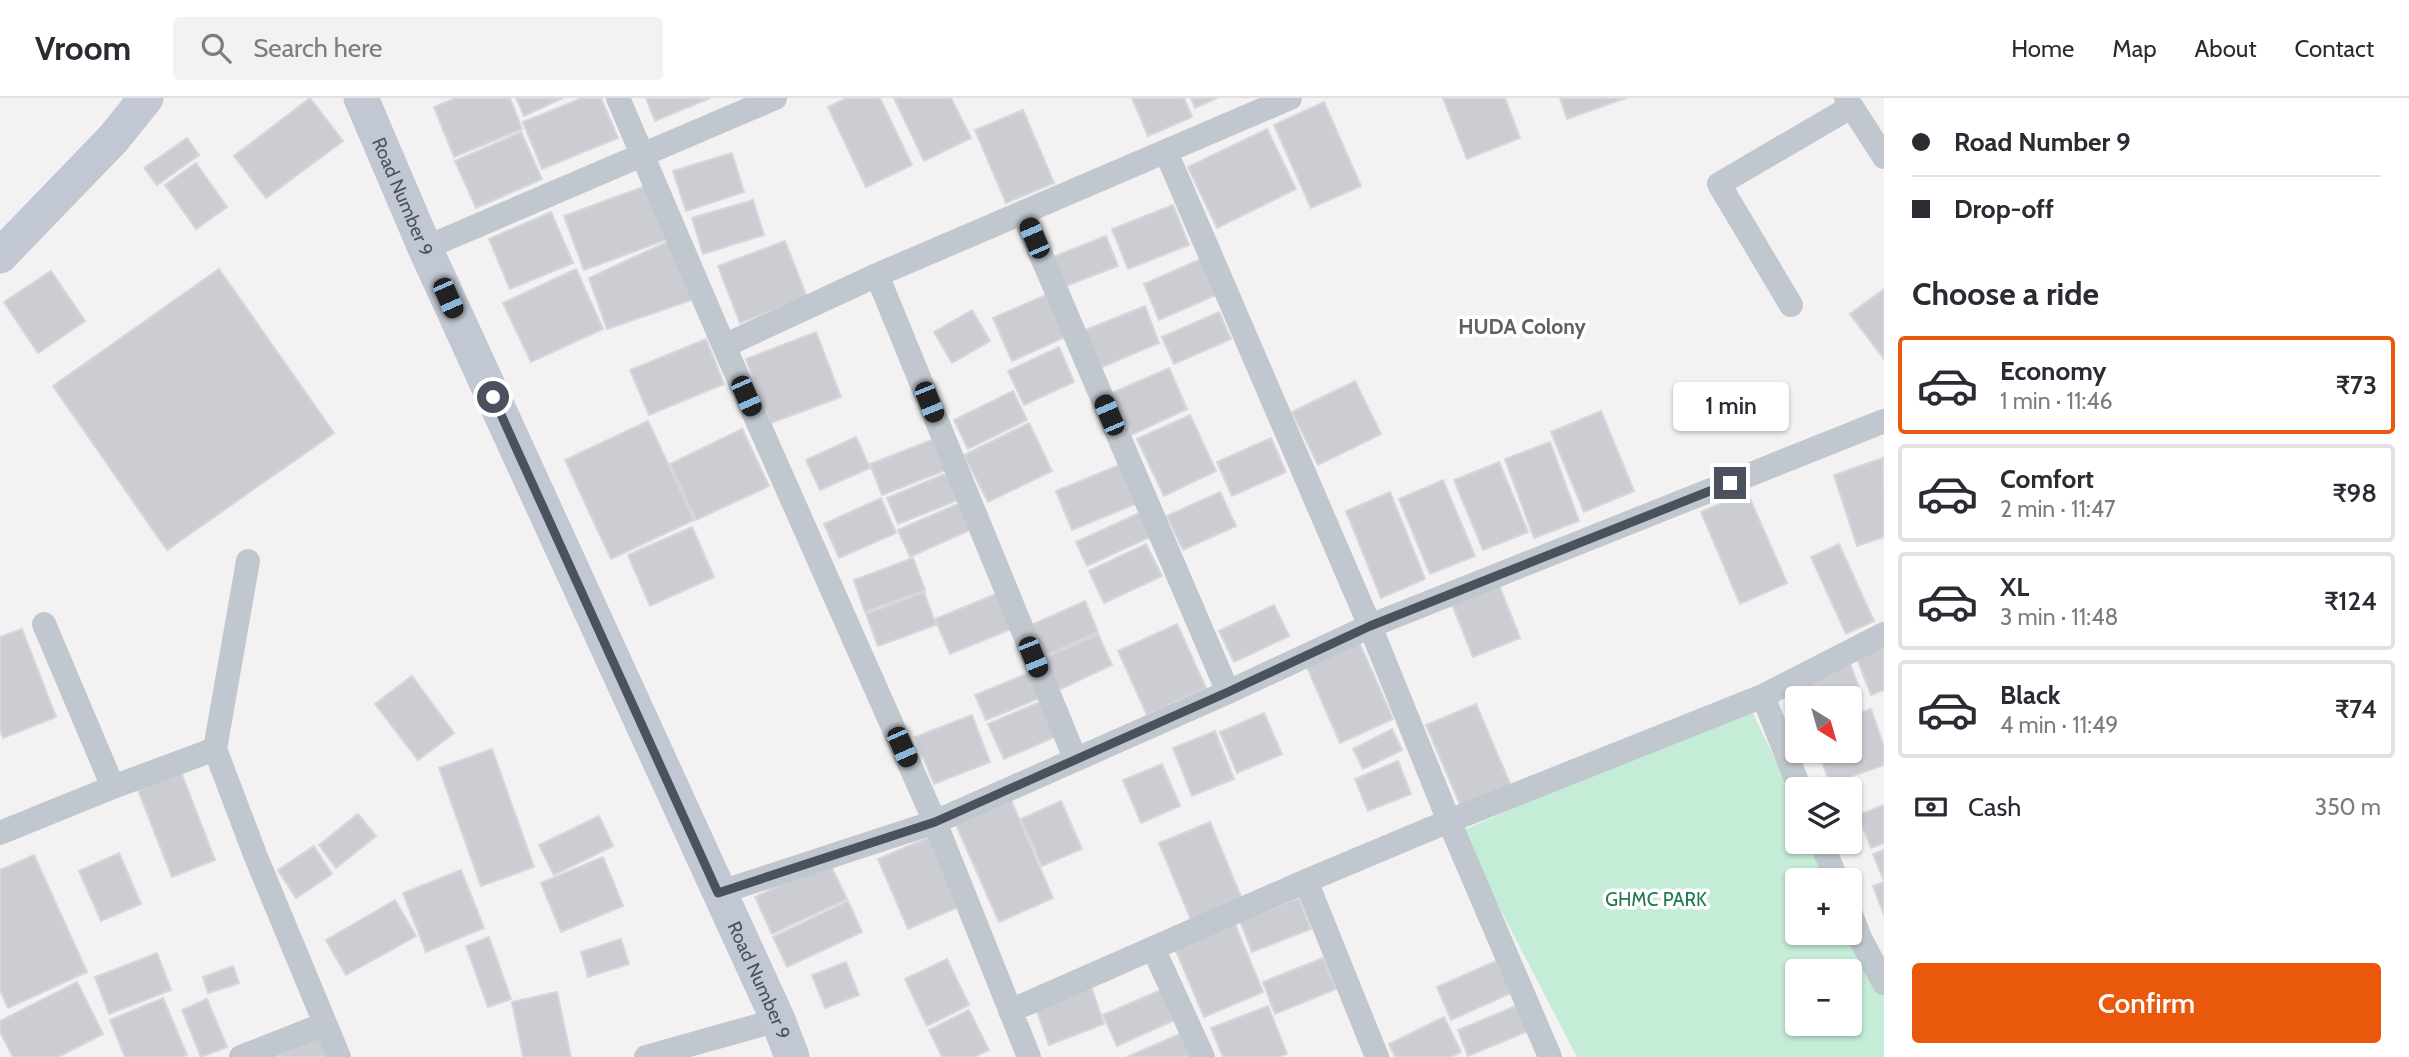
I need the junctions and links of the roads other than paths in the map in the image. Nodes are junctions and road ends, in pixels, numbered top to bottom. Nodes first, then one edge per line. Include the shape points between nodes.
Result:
1 (146, 98) edge
2 (361, 98) edge
3 (618, 98) edge
4 (775, 98) edge
5 (1280, 100) edge
6 (1849, 103) edge
7 (1166, 152) junction
8 (641, 156) junction
9 (1884, 157) edge
10 (1023, 212) junction
11 (425, 248) junction
12 (1, 254) edge
13 (877, 275) junction
14 (1791, 305) dead end
15 (724, 346) junction
16 (1884, 421) edge
17 (248, 561) dead end
18 (44, 624) dead end
19 (1370, 626) junction
20 (1884, 634) edge
21 (1228, 692) junction
22 (1763, 696) junction
23 (215, 749) junction
24 (1075, 758) junction
25 (1795, 777) edge
26 (113, 787) junction
27 (1449, 821) junction
28 (935, 822) junction
29 (0, 833) edge
30 (1306, 881) junction
31 (718, 893) junction
32 (1862, 942) edge
33 (1153, 948) junction
34 (1884, 983) edge
35 (1010, 1011) junction
36 (778, 1020) junction
37 (325, 1024) junction
38 (241, 1057) edge
39 (339, 1057) edge
40 (646, 1057) edge
41 (792, 1057) edge
42 (1029, 1057) edge
43 (1203, 1057) edge
44 (1377, 1057) edge
45 (1550, 1057) edge

1 - 12 street via 113,139
2 - 11 street, Road Number 9
3 - 8 street
4 - 8 street
5 - 7 street
6 - 9 street
6 - 14 street via 1719,184
7 - 10 street
7 - 19 street
8 - 11 street
8 - 15 street
10 - 13 street
10 - 21 street
11 - 31 street, Road Number 9
13 - 15 street
13 - 24 street
15 - 28 street
16 - 19 street
17 - 23 street
18 - 26 street
19 - 21 street
19 - 27 street
20 - 22 street
21 - 24 street
22 - 25 street
22 - 27 street
23 - 26 street
23 - 37 street
24 - 28 street
26 - 29 street
27 - 30 street
27 - 45 street
28 - 31 street
28 - 35 street
30 - 33 street
30 - 44 street
31 - 36 street, Road Number 9
32 - 34 street
33 - 35 street
33 - 43 street
35 - 42 street
36 - 40 street
36 - 41 street, Road Number 9
37 - 38 street
37 - 39 street

